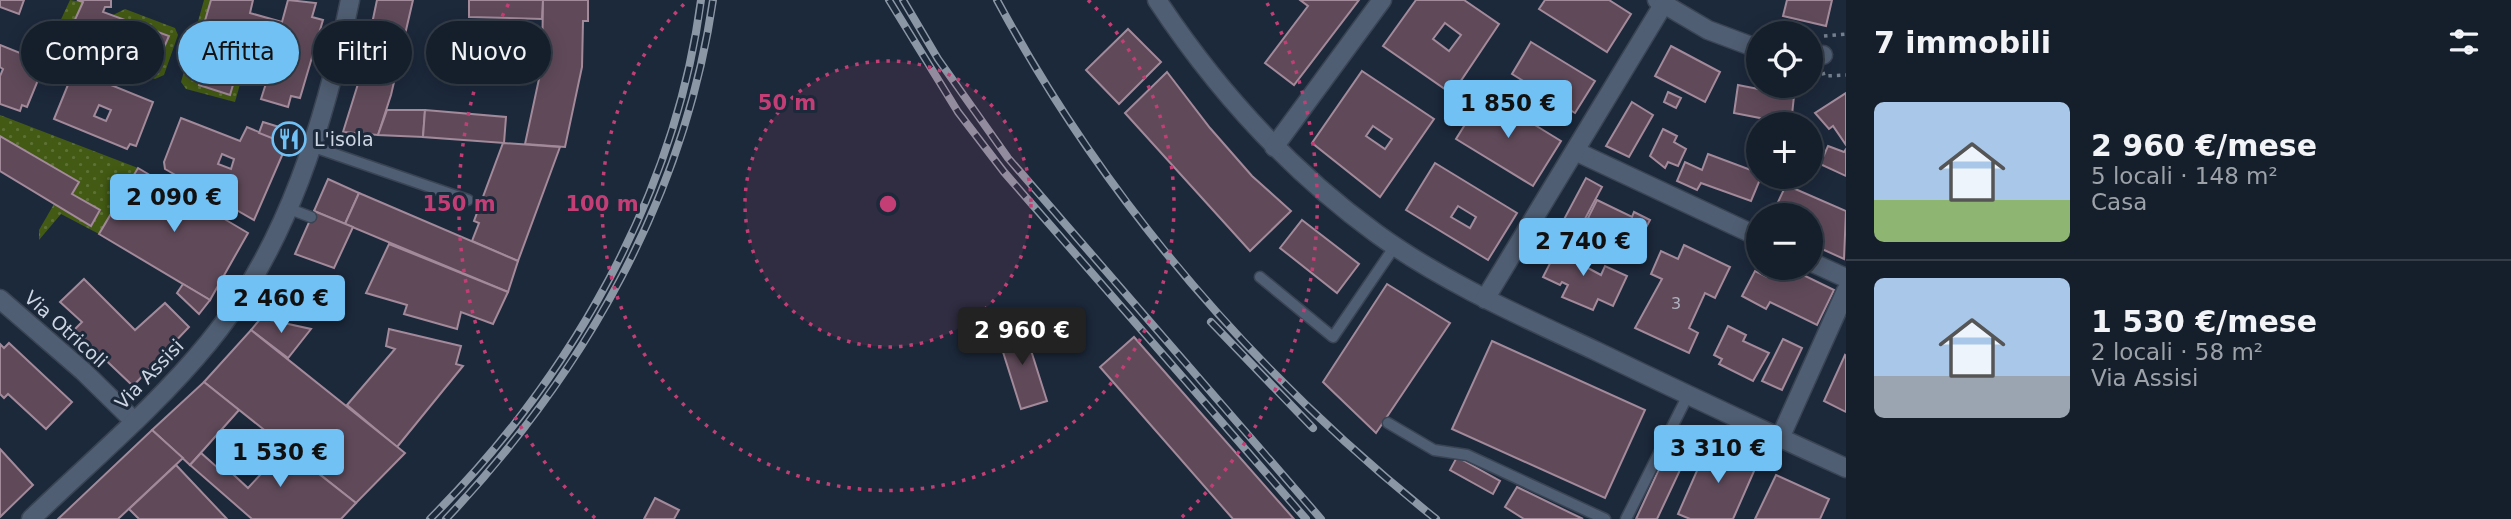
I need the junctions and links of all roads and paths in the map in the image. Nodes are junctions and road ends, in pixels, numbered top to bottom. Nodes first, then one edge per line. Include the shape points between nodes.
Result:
1 (350, 0) edge
2 (1157, 0) edge
3 (1381, 0) edge
4 (1662, 2) edge
5 (1746, 44) edge
6 (311, 146) junction
7 (1274, 147) junction
8 (1575, 151) junction
9 (468, 200) dead end
10 (286, 208) junction
11 (311, 217) dead end
12 (1746, 231) edge
13 (1395, 246) junction
14 (1823, 267) edge
15 (1260, 277) dead end
16 (1846, 278) edge
17 (1846, 291) edge
18 (0, 299) edge
19 (1485, 299) junction
20 (1688, 395) junction
21 (134, 421) junction
22 (1388, 423) dead end
23 (1780, 438) junction
24 (1846, 468) edge
25 (31, 519) edge
26 (1605, 519) edge
27 (1626, 519) edge

1 - 6 street, Via Assisi
2 - 7 street via 1216,83
3 - 7 street
4 - 5 street via 1708,30
4 - 8 street
6 - 9 lane
6 - 10 street, Via Assisi
7 - 13 street
8 - 12 street
8 - 19 street
10 - 11 lane
10 - 21 street, Via Assisi via 234,309 195,358
13 - 15 lane via 1333,337
13 - 19 street
14 - 16 street
17 - 23 street
18 - 21 street, Via Otricoli
19 - 20 street
20 - 23 street
20 - 27 lane
21 - 25 street, Via Assisi
22 - 26 lane via 1434,450 1467,455
23 - 24 street

